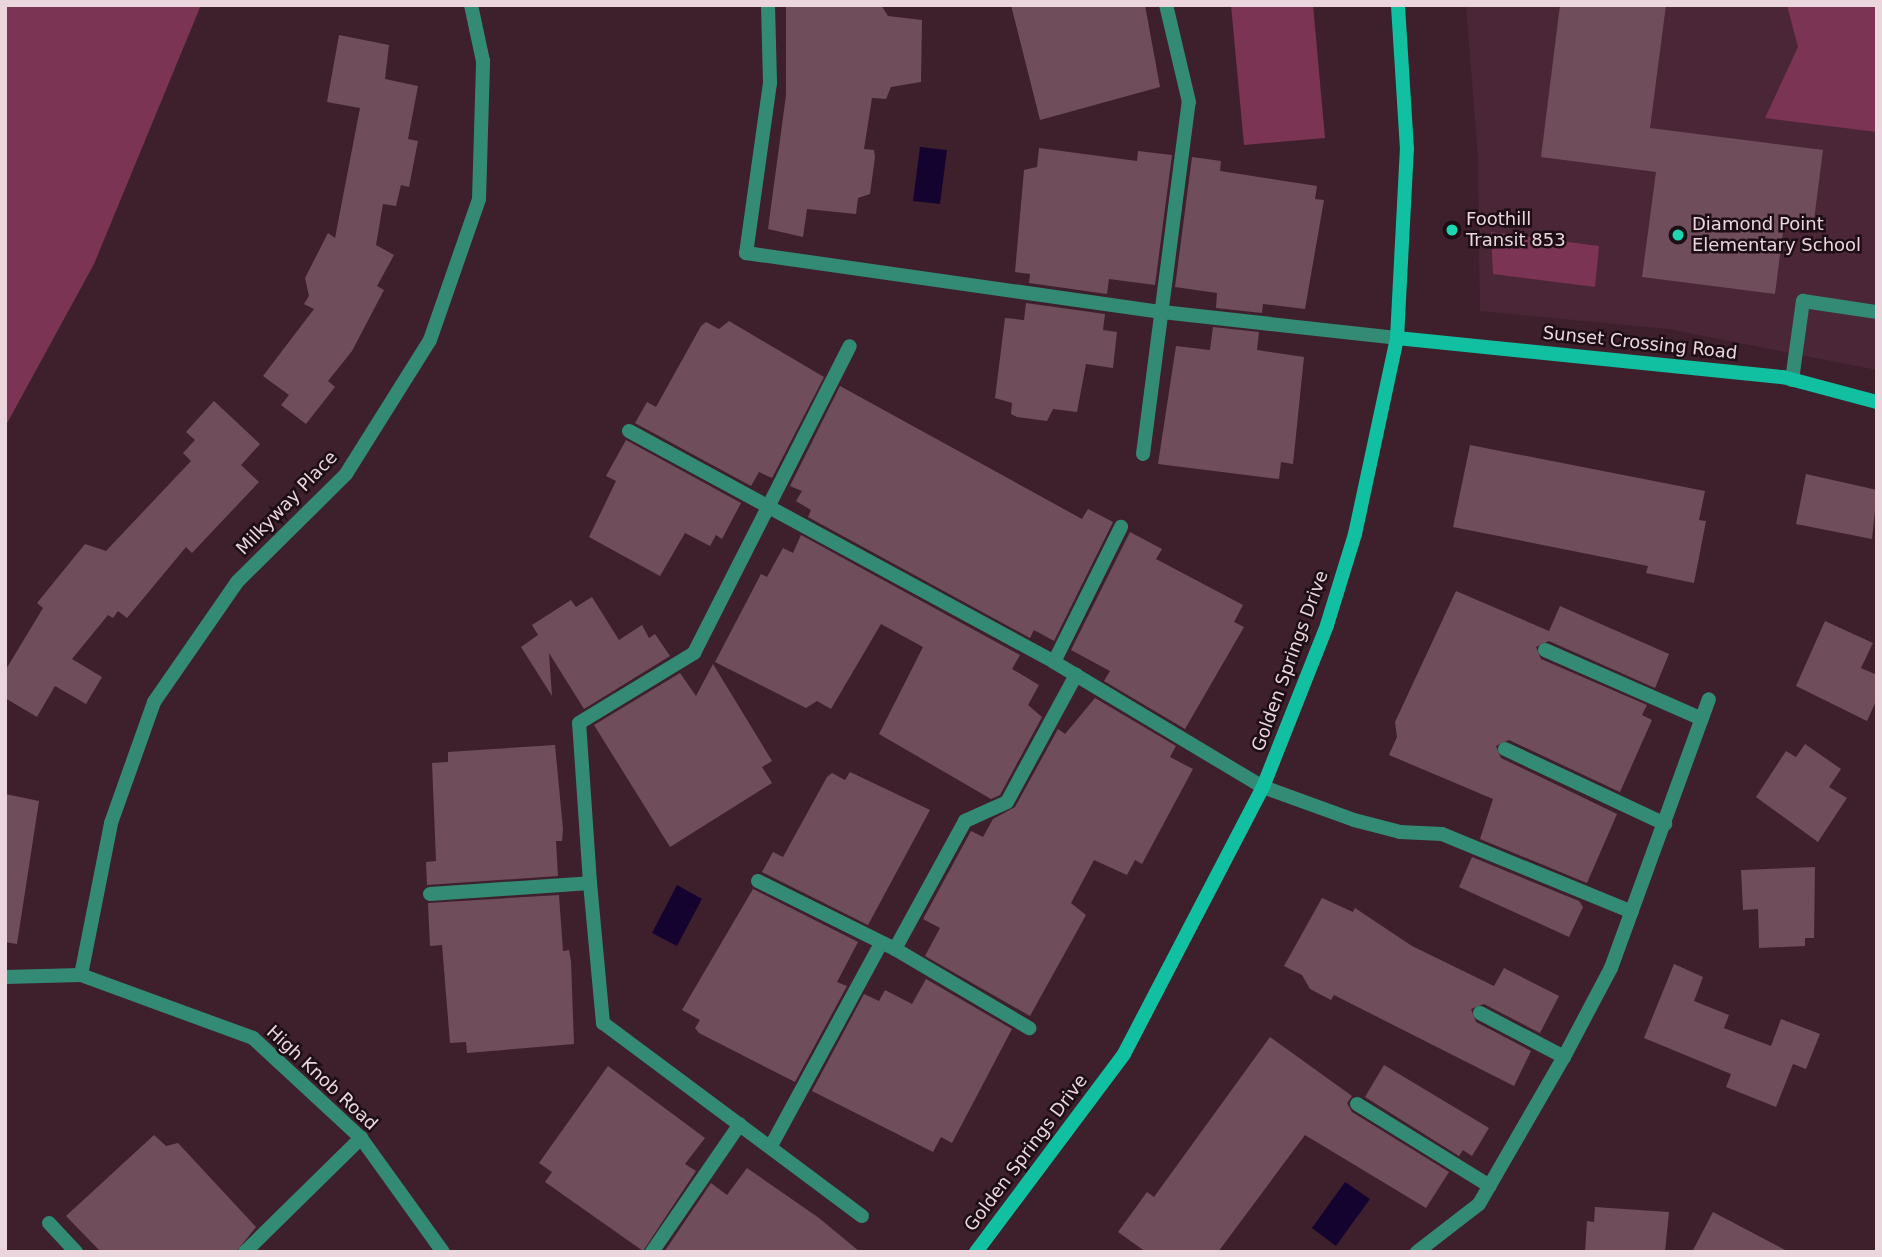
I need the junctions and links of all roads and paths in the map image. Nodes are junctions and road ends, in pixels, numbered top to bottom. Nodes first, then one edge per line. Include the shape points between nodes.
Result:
1 (471, 5) edge
2 (768, 5) edge
3 (1166, 5) edge
4 (1398, 5) edge
5 (1162, 312) junction
6 (1877, 312) edge
7 (1398, 338) junction
8 (850, 346) dead end
9 (1793, 380) junction
10 (1877, 402) edge
11 (629, 430) dead end
12 (1143, 454) dead end
13 (769, 506) junction
14 (1121, 527) dead end
15 (1545, 650) dead end
16 (1054, 662) junction
17 (1076, 675) junction
18 (1709, 699) dead end
19 (1702, 719) junction
20 (1505, 749) dead end
21 (1263, 787) junction
22 (1665, 824) junction
23 (758, 881) dead end
24 (590, 883) junction
25 (430, 894) dead end
26 (1632, 912) junction
27 (888, 946) junction
28 (81, 975) junction
29 (5, 977) edge
30 (1480, 1013) dead end
31 (1029, 1028) dead end
32 (1564, 1057) junction
33 (1357, 1104) dead end
34 (740, 1124) junction
35 (361, 1138) junction
36 (771, 1146) junction
37 (1490, 1186) junction
38 (862, 1216) dead end
39 (49, 1223) dead end
40 (76, 1252) edge
41 (245, 1252) edge
42 (443, 1252) edge
43 (652, 1252) edge
44 (976, 1252) edge
45 (1418, 1252) edge

1 - 28 street, Milkyway Place via 483,61 479,200 430,340 346,474 237,582 154,702 111,822
2 - 5 street via 770,83 746,253
3 - 5 street via 1189,102
4 - 7 main road, Golden Springs Drive via 1408,149
5 - 7 street
5 - 12 street
6 - 9 street via 1803,301
7 - 9 main road, Sunset Crossing Road
7 - 21 main road, Golden Springs Drive via 1355,534 1327,625
8 - 13 street
9 - 10 main road, Sunset Crossing Road
11 - 13 street
13 - 16 street
13 - 24 street via 694,653 579,723
14 - 16 street
15 - 19 street
16 - 17 street
17 - 21 street
17 - 27 street via 1007,802 965,821
18 - 19 street
19 - 22 street
20 - 22 street
21 - 26 street via 1388,829 1442,834
21 - 44 main road, Golden Springs Drive via 1124,1054
22 - 26 street
23 - 27 street
24 - 25 street
24 - 34 street via 603,1023
26 - 32 street via 1611,968
27 - 31 street
27 - 36 street
28 - 29 street, High Knob Road
28 - 35 street, High Knob Road via 253,1038
30 - 32 street
32 - 37 street
33 - 37 street
34 - 36 street
34 - 43 street
35 - 41 street
35 - 42 street, High Knob Road
36 - 38 street
37 - 45 street via 1479,1204
39 - 40 street

